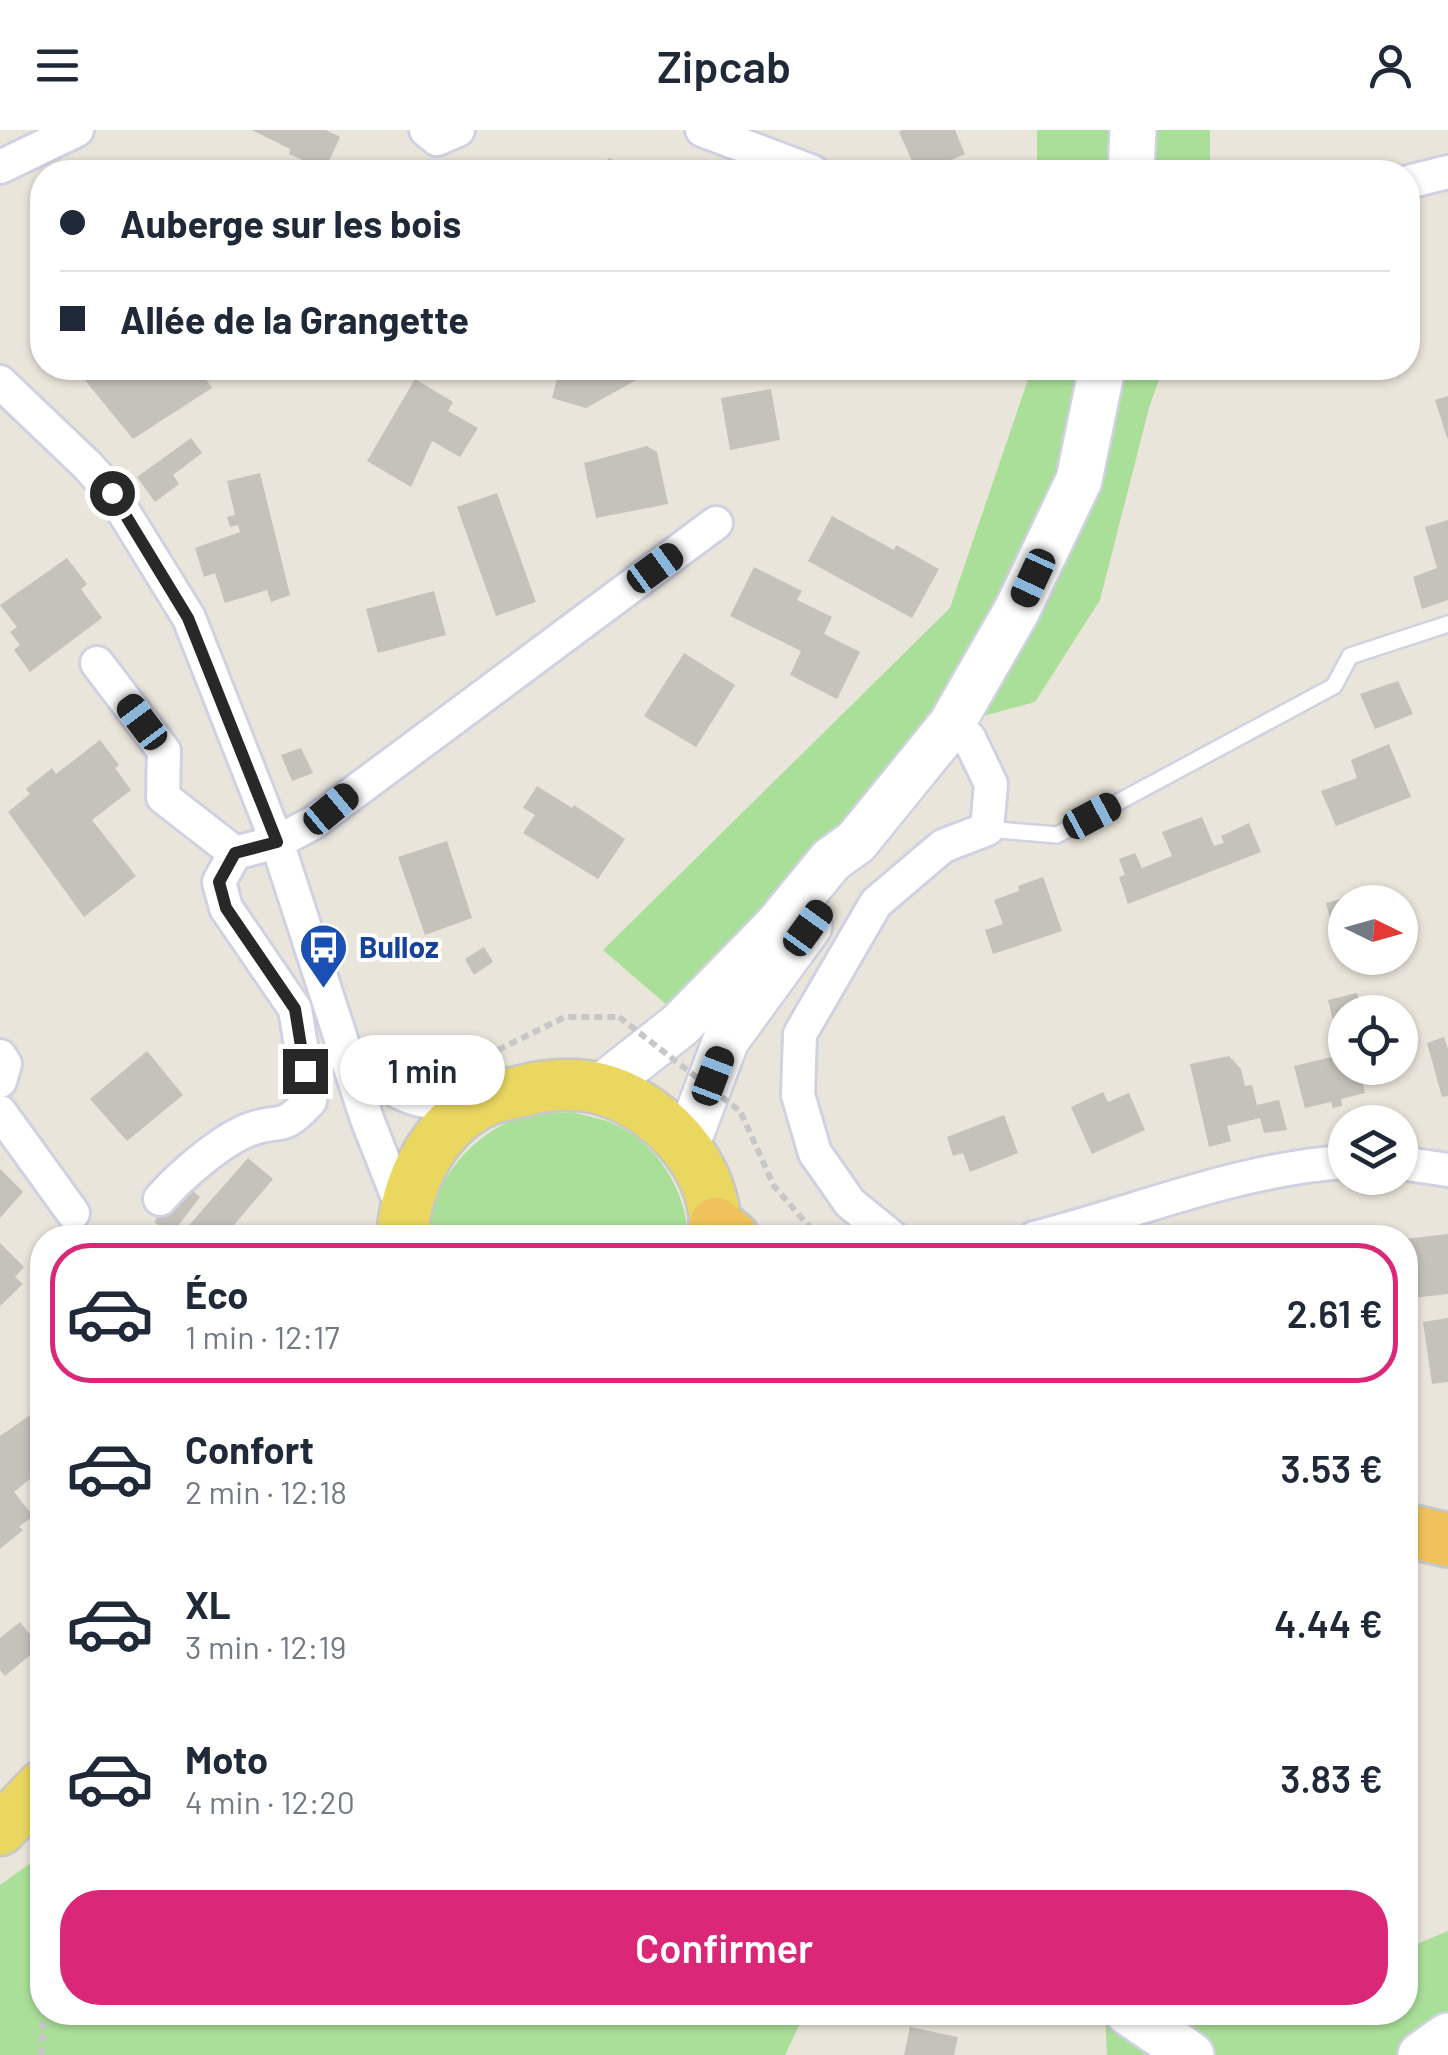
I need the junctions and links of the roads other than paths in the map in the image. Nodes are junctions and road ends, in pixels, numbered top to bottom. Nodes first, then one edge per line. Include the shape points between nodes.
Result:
1 (76, 130) edge
2 (426, 130) edge
3 (458, 130) edge
4 (702, 130) edge
5 (1133, 130) edge
6 (781, 160) edge
7 (1132, 160) edge
8 (0, 167) edge
9 (1448, 172) edge
10 (1420, 179) edge
11 (1100, 380) edge
12 (0, 382) edge
13 (716, 524) dead end
14 (1448, 624) edge
15 (97, 663) dead end
16 (951, 725) junction
17 (988, 828) junction
18 (277, 842) junction
19 (856, 842) junction
20 (235, 853) junction
21 (0, 1056) edge
22 (348, 1056) junction
23 (0, 1081) edge
24 (600, 1088) junction
25 (486, 1100) junction
26 (0, 1112) edge
27 (686, 1146) junction
28 (1328, 1163) edge
29 (1418, 1166) edge
30 (1448, 1170) edge
31 (160, 1199) dead end
32 (74, 1213) dead end
33 (403, 1225) edge
34 (719, 1225) edge
35 (877, 1225) edge
36 (1078, 1225) edge
37 (1418, 1533) edge
38 (1448, 1540) edge
39 (30, 1799) edge
40 (30, 1815) edge
41 (0, 1833) edge
42 (1147, 2025) edge
43 (1448, 2036) edge
44 (1191, 2055) edge
45 (1421, 2055) edge

1 - 8 street
2 - 3 street via 437,139
4 - 6 street
5 - 7 main road
9 - 10 street
11 - 16 main road via 1079,480 1017,610
12 - 18 street via 112,493 188,618
13 - 18 street via 314,823
14 - 17 lane via 1350,656 1334,686 1057,835
15 - 20 street via 164,752 163,797
16 - 17 street via 969,738 991,784
16 - 19 main road
17 - 35 street via 943,846 876,903 800,1034 798,1095 815,1153 850,1203
18 - 20 street
18 - 22 street
19 - 24 main road via 831,860 680,1025
19 - 27 main road via 848,872 726,1040
20 - 31 street via 219,882 226,908 295,1009 310,1102 290,1123 248,1130 183,1173
21 - 23 street
22 - 25 street via 396,1093 434,1105
22 - 33 street
24 - 25 main road via 556,1082
24 - 27 main road via 648,1110
25 - 33 main road via 432,1147 414,1178
26 - 32 street
27 - 34 main road
28 - 36 street via 1220,1183
29 - 30 street
37 - 38 highway
39 - 41 main road
40 - 41 main road
42 - 44 main road
43 - 45 main road

